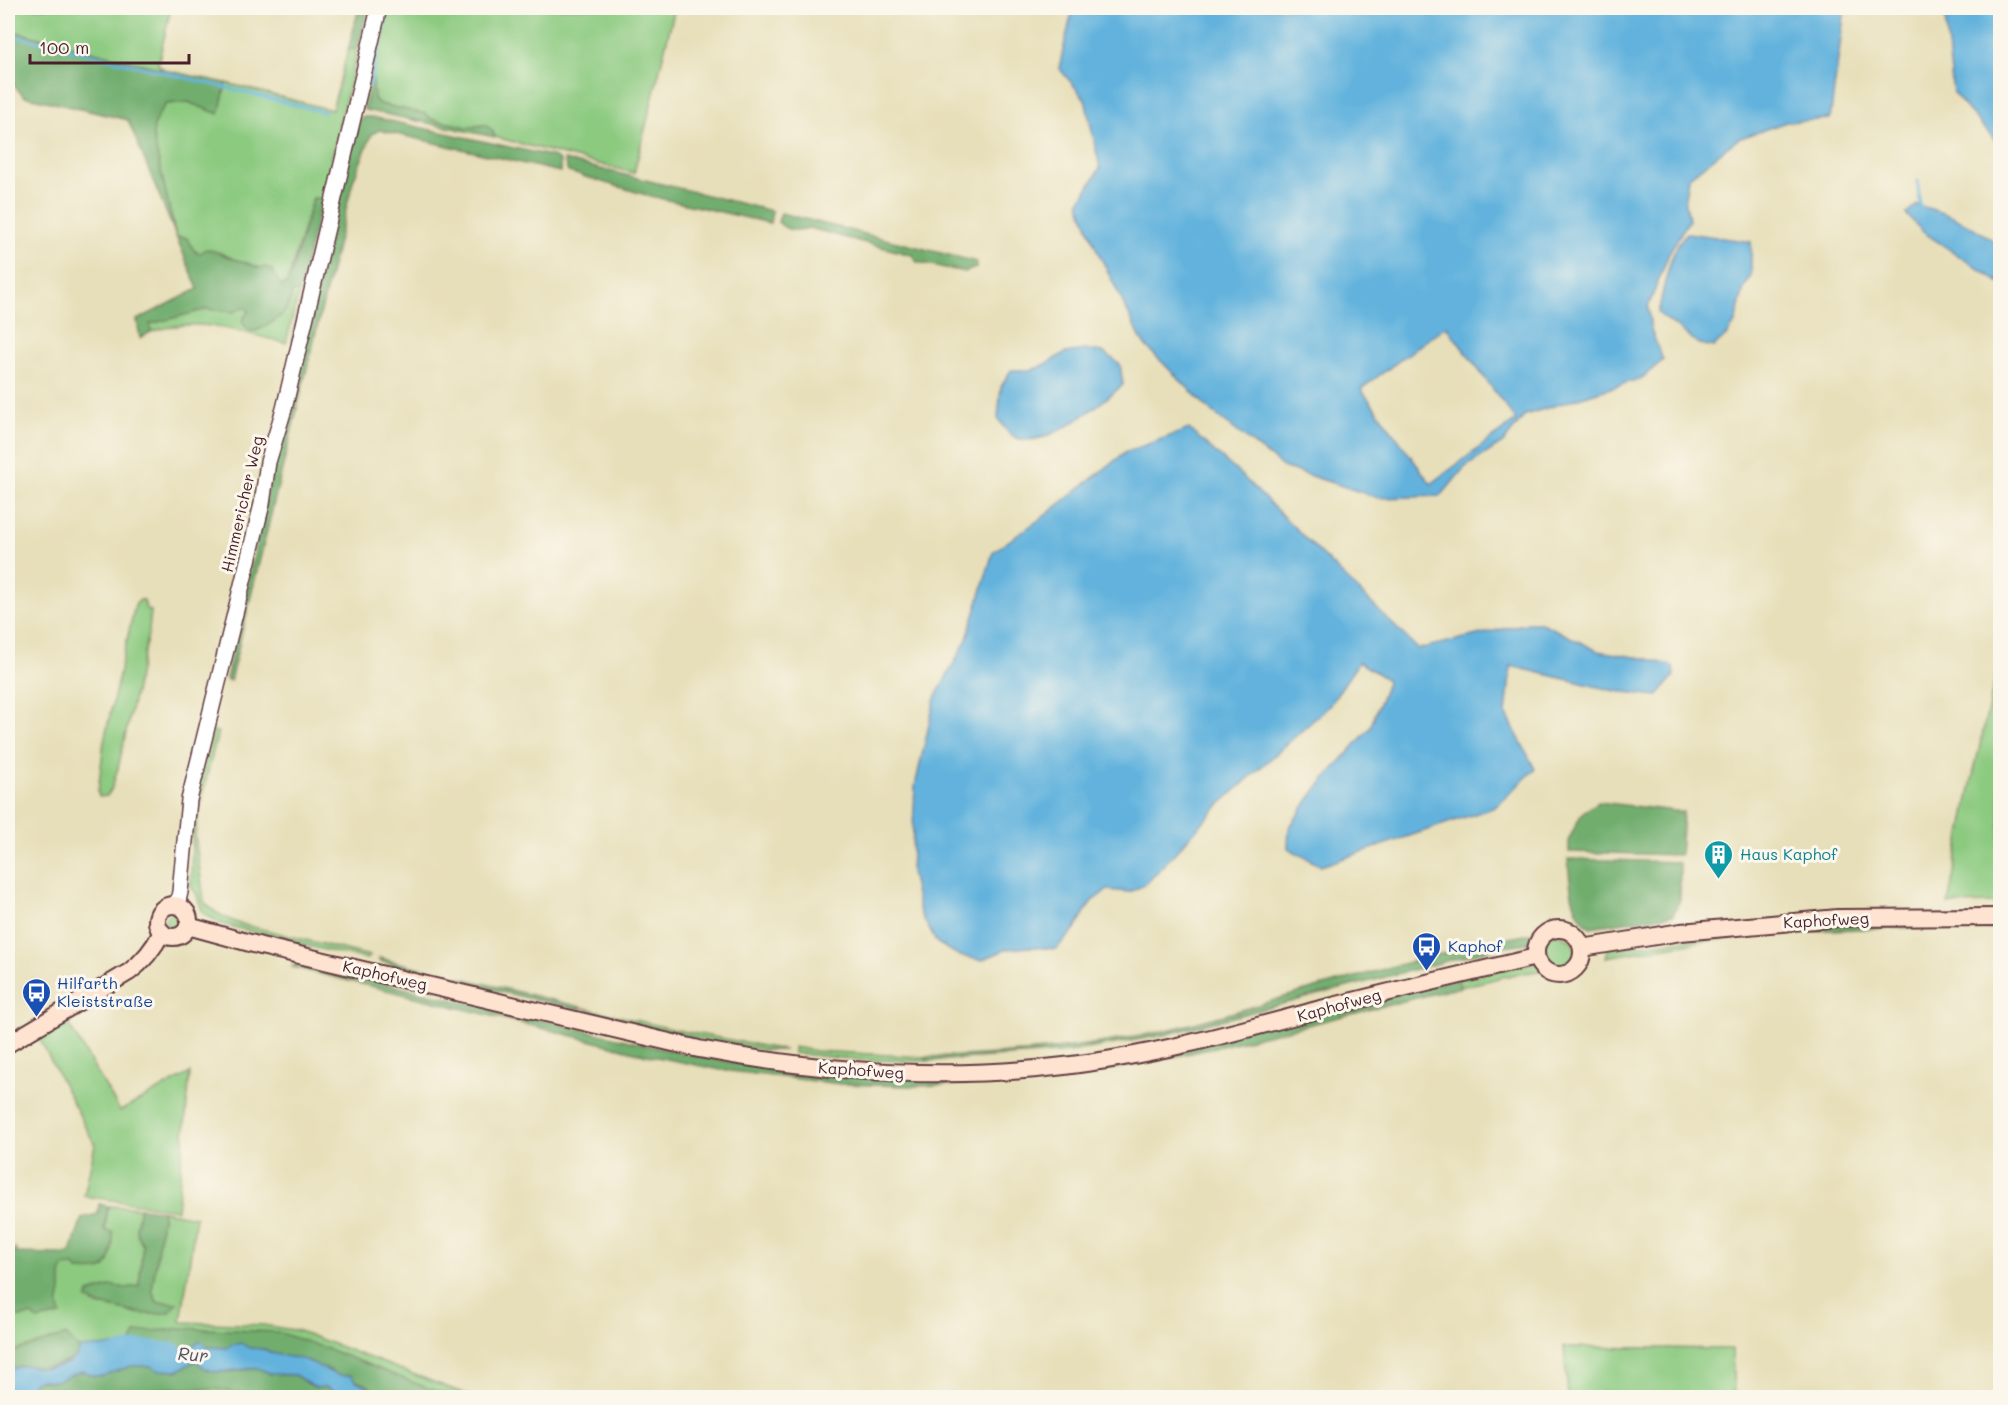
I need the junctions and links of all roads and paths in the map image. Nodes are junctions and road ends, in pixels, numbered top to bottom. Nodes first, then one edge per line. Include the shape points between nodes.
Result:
1 (379, 8) edge
2 (177, 905) junction
3 (2001, 917) edge
4 (188, 926) junction
5 (162, 932) junction
6 (1582, 948) junction
7 (1536, 957) junction
8 (8, 1044) edge

1 - 2 street, Himmericher Weg via 189,800
2 - 4 main road via 187,913
2 - 5 main road via 166,907 158,916
3 - 6 main road, Kaphofweg via 1838,918 1681,932
4 - 5 main road via 177,936
4 - 7 main road, Kaphofweg via 699,1049 813,1067 920,1074 1040,1068 1136,1055
5 - 8 main road via 129,972
6 - 7 main road via 1577,966 1567,974 1548,973
6 - 7 main road via 1572,933 1553,930 1541,937

